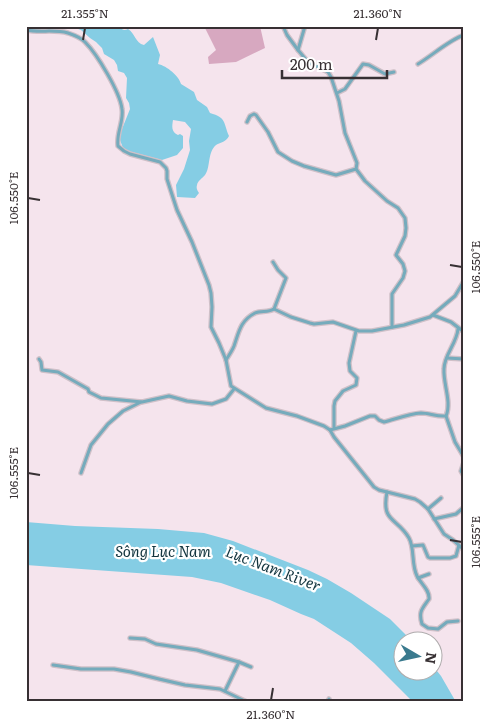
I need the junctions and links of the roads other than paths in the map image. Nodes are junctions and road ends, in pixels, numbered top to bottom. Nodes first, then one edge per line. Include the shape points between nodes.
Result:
1 (283, 26) edge
2 (305, 26) edge
3 (26, 30) edge
4 (464, 35) edge
5 (298, 50) junction
6 (418, 64) dead end
7 (394, 72) dead end
8 (336, 94) junction
9 (247, 122) dead end
10 (356, 169) junction
11 (273, 262) dead end
12 (464, 282) edge
13 (274, 309) junction
14 (432, 315) junction
15 (392, 327) junction
16 (458, 329) junction
17 (356, 331) junction
18 (464, 332) edge
19 (447, 358) junction
20 (39, 359) dead end
21 (464, 359) edge
22 (226, 360) junction
23 (234, 389) junction
24 (142, 402) junction
25 (446, 416) junction
26 (334, 428) junction
27 (330, 430) junction
28 (464, 457) edge
29 (464, 462) edge
30 (81, 473) dead end
31 (464, 476) edge
32 (386, 492) junction
33 (441, 498) dead end
34 (464, 507) edge
35 (428, 509) junction
36 (434, 519) junction
37 (459, 545) junction
38 (412, 546) junction
39 (464, 550) edge
40 (429, 574) dead end
41 (418, 578) junction
42 (458, 621) dead end
43 (130, 638) dead end
44 (239, 662) junction
45 (53, 665) dead end
46 (251, 667) dead end
47 (225, 691) junction
48 (247, 702) edge

1 - 5 street
2 - 5 street
3 - 22 street via 62,32 85,42 110,78 121,102 123,115 118,146 165,166 177,210 210,285 211,328
4 - 6 street
5 - 8 street via 308,62 329,74
7 - 8 street via 385,74 363,64 345,88
8 - 10 street via 345,133 358,165
9 - 10 street via 252,114 256,115 278,152 300,165 336,175
10 - 15 street via 365,181 401,211 406,221 405,236 396,255 405,271 392,294
11 - 13 street via 286,278
12 - 14 street via 455,296
13 - 17 street via 310,323 332,322
13 - 22 street via 256,312 246,320
14 - 15 street
14 - 16 street via 451,322
15 - 17 street
16 - 18 street
16 - 19 street
17 - 26 street via 349,363 350,371 357,378 356,384 335,401
19 - 21 street
19 - 25 street via 444,370
20 - 24 street via 42,370 61,373 99,398
22 - 23 street
23 - 24 street via 226,399 212,404 169,396
23 - 27 street via 266,408 297,416
24 - 30 street via 123,411 108,424 91,445
25 - 26 street via 418,413 384,422 370,416
25 - 28 street
26 - 27 street
27 - 32 street via 372,485
29 - 31 street via 461,471
32 - 35 street via 415,498
32 - 38 street via 388,515 409,537
33 - 35 street
34 - 36 street via 456,514
35 - 36 street
36 - 37 street via 444,534
37 - 38 street via 456,556 450,558 429,558 423,545
37 - 39 street
38 - 41 street
40 - 41 street
41 - 42 street via 430,596 422,608 422,624 438,629 447,622
43 - 44 street via 197,650
44 - 46 street
44 - 47 street
45 - 47 street via 114,669
47 - 48 street

